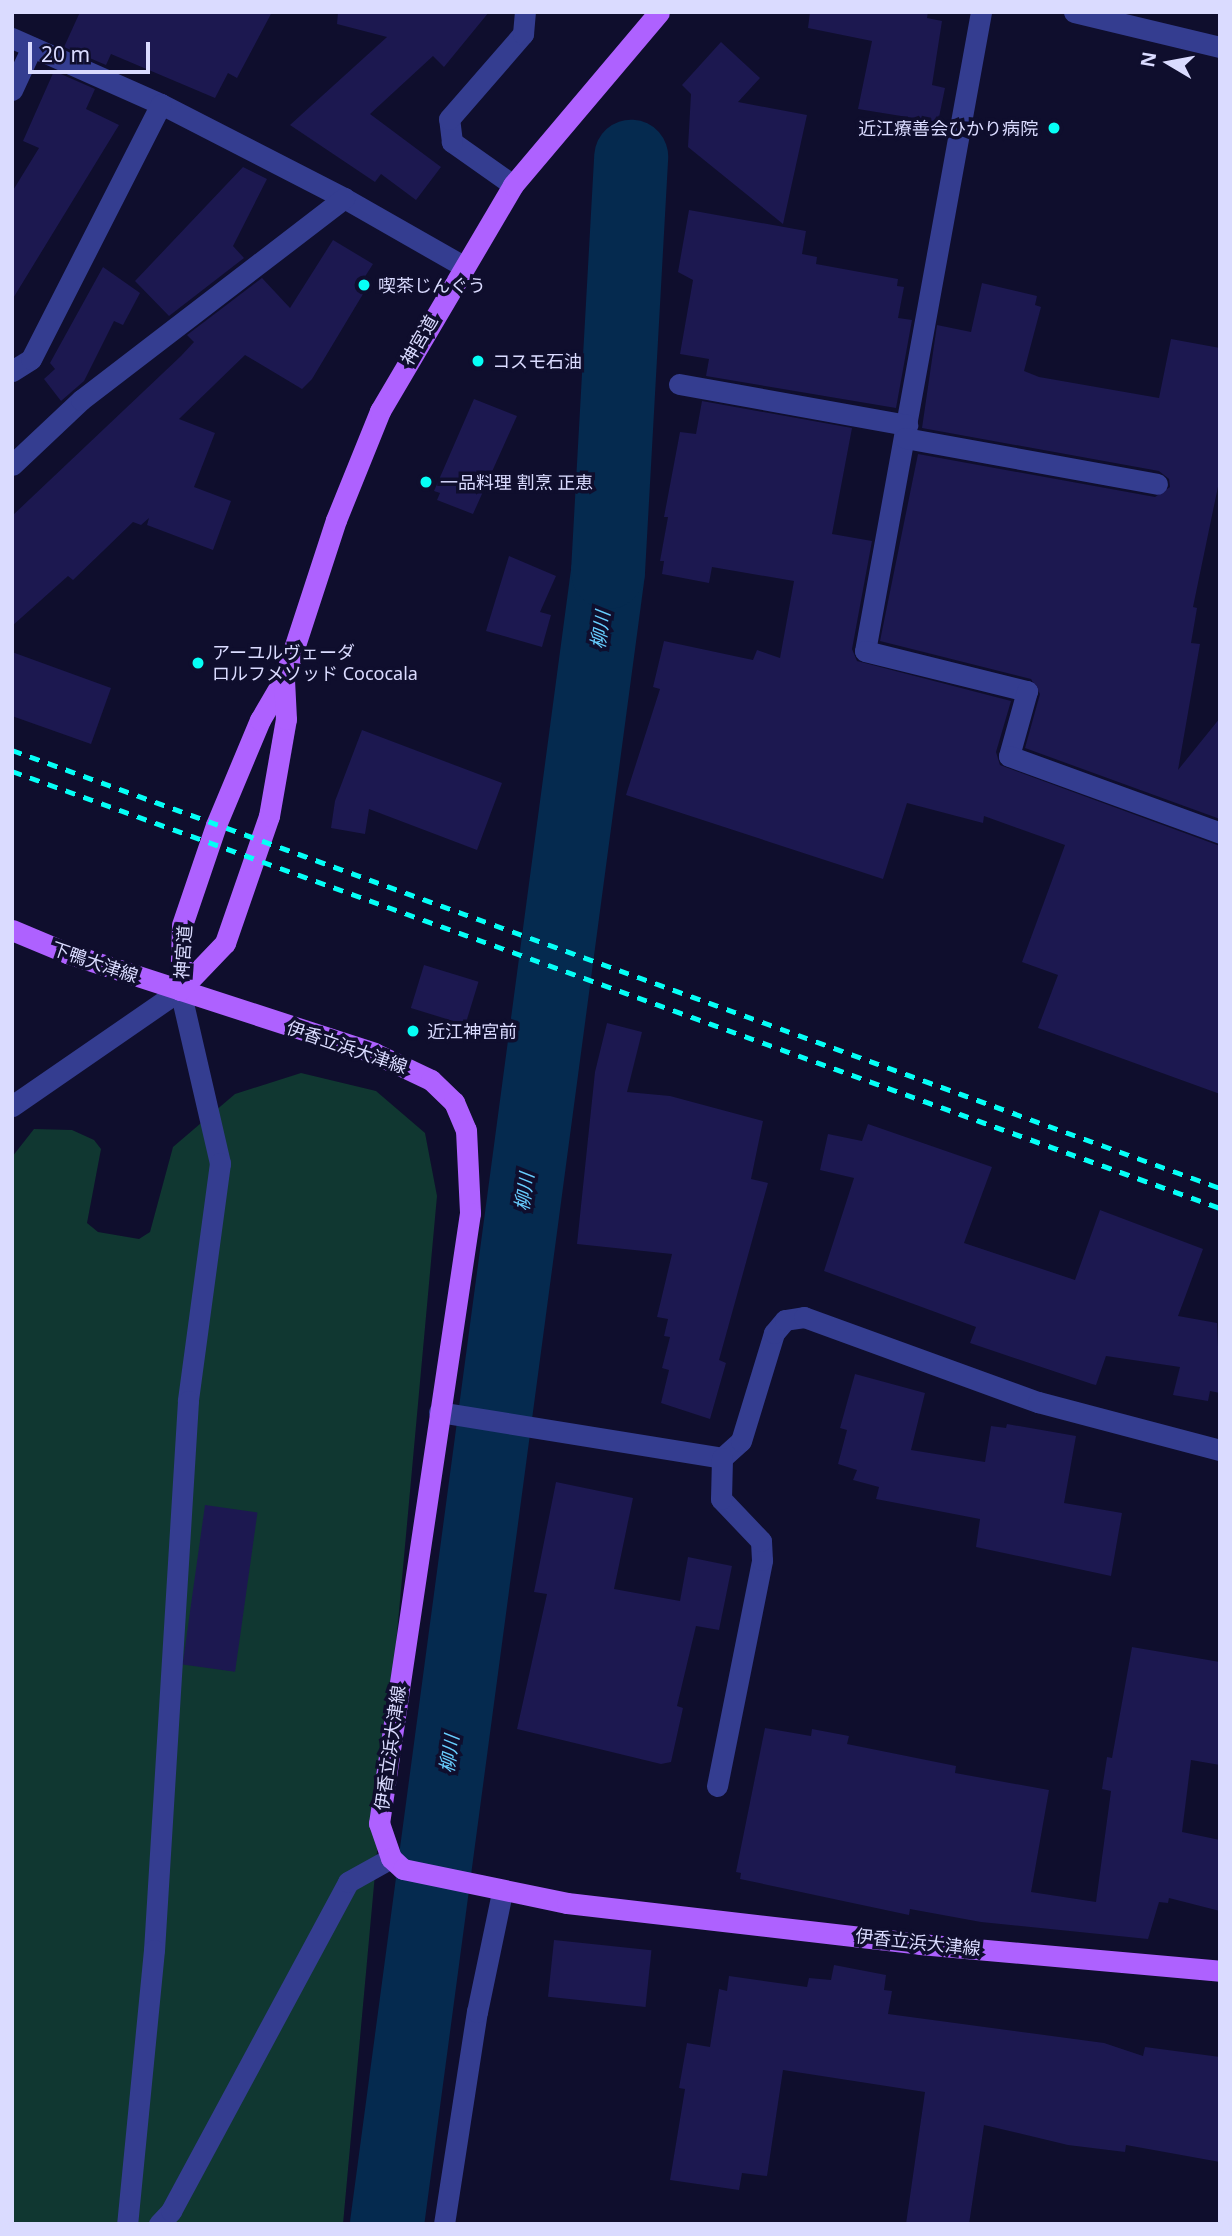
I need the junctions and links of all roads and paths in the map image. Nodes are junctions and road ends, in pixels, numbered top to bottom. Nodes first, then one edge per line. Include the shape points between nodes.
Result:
1 (525, 12) edge
2 (659, 12) edge
3 (981, 12) edge
4 (1073, 12) edge
5 (12, 38) edge
6 (32, 47) junction
7 (1220, 47) edge
8 (12, 90) edge
9 (161, 104) junction
10 (513, 185) junction
11 (344, 198) junction
12 (463, 266) junction
13 (12, 371) edge
14 (679, 384) dead end
15 (906, 431) junction
16 (12, 465) edge
17 (1157, 484) dead end
18 (284, 679) junction
19 (1220, 833) edge
20 (12, 930) edge
21 (180, 990) junction
22 (12, 1106) edge
23 (439, 1412) junction
24 (1220, 1450) edge
25 (722, 1458) junction
26 (717, 1786) dead end
27 (391, 1858) junction
28 (502, 1892) junction
29 (1220, 1971) edge
30 (127, 2224) edge
31 (159, 2224) edge
32 (444, 2224) edge

1 - 10 street via 523,34 449,119 452,142
2 - 10 main road, 神宮道
3 - 15 street
4 - 7 street
5 - 6 street
6 - 8 street
6 - 9 street
9 - 11 street
9 - 13 street via 31,359
10 - 12 main road, 神宮道
11 - 12 street
11 - 16 street via 81,400
12 - 18 main road, 神宮道 via 380,411 336,520
14 - 15 street
15 - 17 street
15 - 19 street via 865,651 1027,691 1009,756
18 - 21 main road, 神宮道 via 228,794 182,926
18 - 21 main road, 神宮道 via 286,719 270,816 225,943
20 - 21 main road, 下鴨大津線
21 - 22 street
21 - 23 main road, 伊香立浜大津線 via 386,1058 431,1080 454,1102 466,1130 470,1213
21 - 30 street via 220,1163 187,1414 154,1950
23 - 25 street
23 - 27 main road, 伊香立浜大津線 via 379,1823
24 - 25 street via 1038,1402 804,1317 785,1320 774,1333 741,1441
25 - 26 street via 721,1499 761,1541 762,1560
27 - 28 main road, 伊香立浜大津線 via 417,1875
27 - 31 street via 348,1882 171,2211
28 - 29 main road, 伊香立浜大津線 via 920,1944
28 - 32 street via 477,2012

